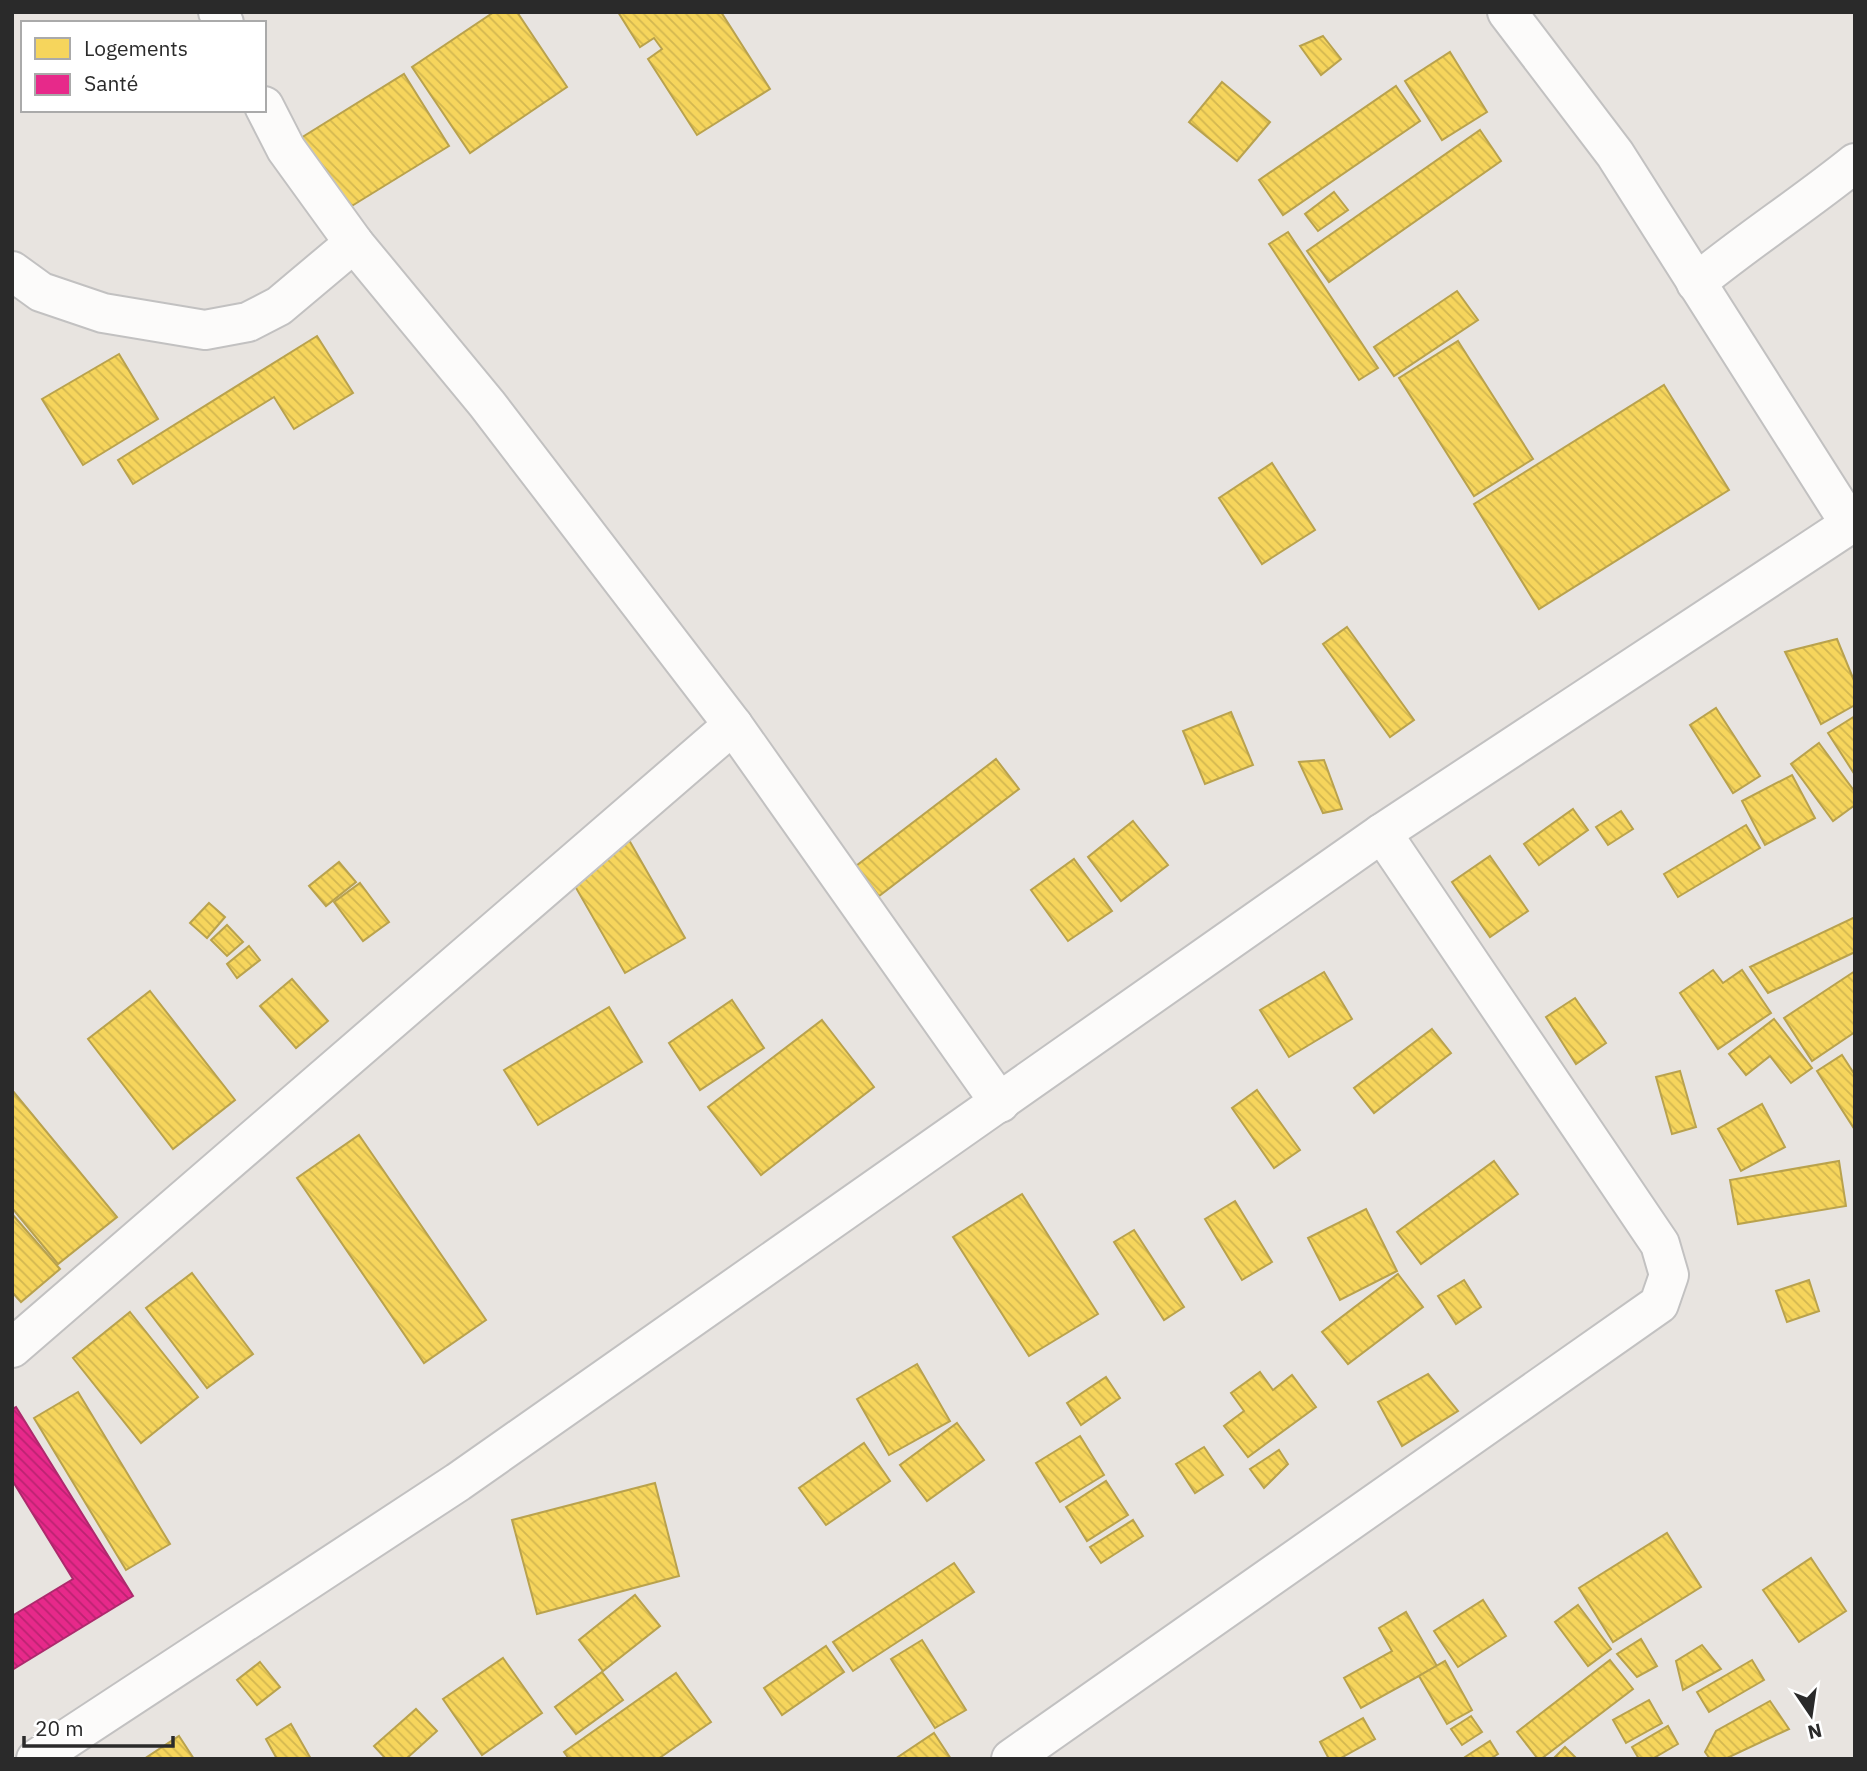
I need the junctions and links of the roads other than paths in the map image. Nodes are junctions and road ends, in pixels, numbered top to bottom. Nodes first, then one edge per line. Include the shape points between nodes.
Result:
1 (1507, 12) edge
2 (266, 110) edge
3 (1855, 163) edge
4 (354, 243) junction
5 (12, 271) edge
6 (1696, 283) junction
7 (1853, 523) edge
8 (733, 725) junction
9 (1382, 833) junction
10 (1000, 1103) junction
11 (12, 1348) edge
12 (12, 1740) edge
13 (40, 1757) edge
14 (1011, 1759) edge

1 - 6 street via 1615,154
2 - 4 street via 286,149
3 - 6 street
4 - 5 street via 279,306 248,322 205,330 103,313 41,292
4 - 8 street via 487,404
6 - 7 street
7 - 9 street
8 - 10 street
8 - 11 street
9 - 10 street
9 - 14 street via 1660,1244 1668,1275 1659,1304
10 - 13 street via 458,1482
12 - 13 street

